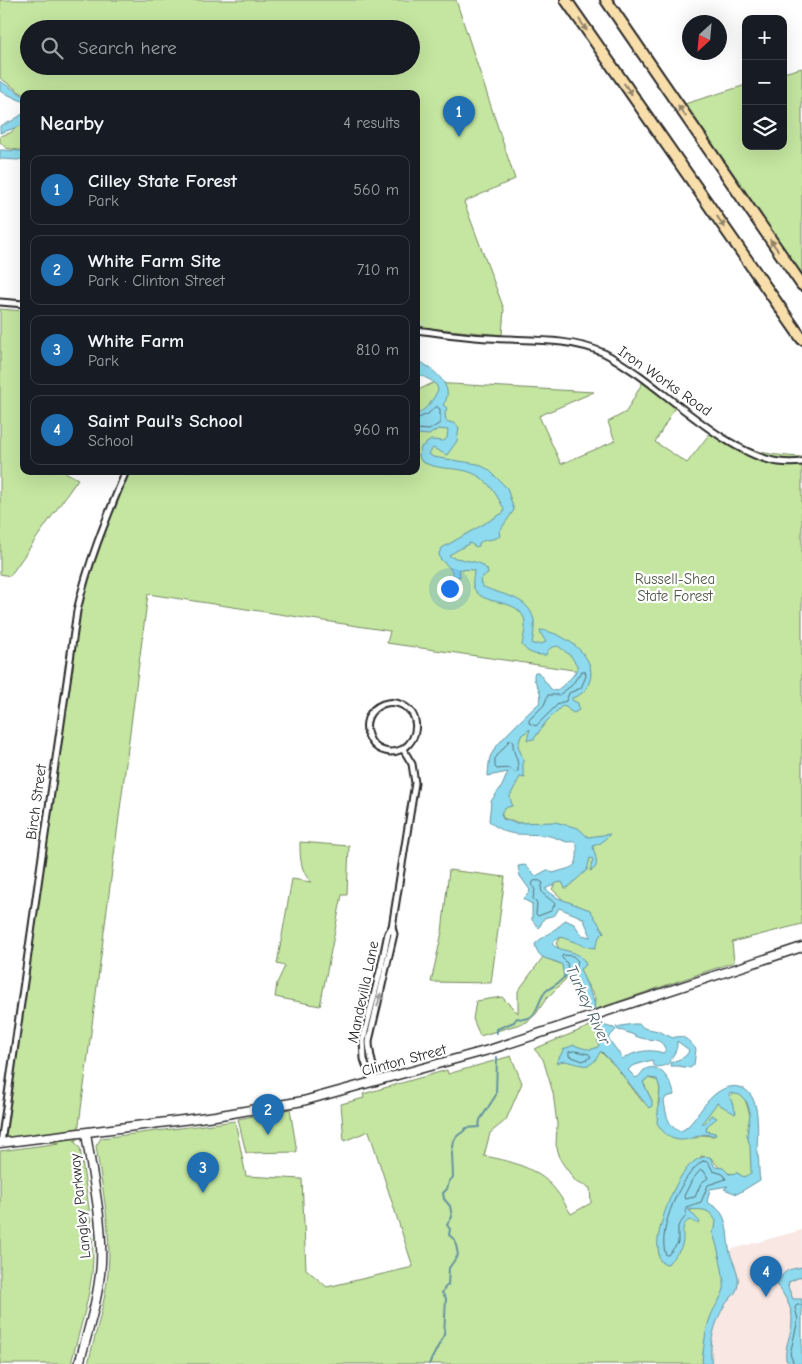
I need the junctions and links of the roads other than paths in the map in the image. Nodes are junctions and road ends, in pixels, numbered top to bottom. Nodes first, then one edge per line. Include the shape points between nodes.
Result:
1 (566, 0) edge
2 (606, 0) edge
3 (802, 285) edge
4 (0, 302) edge
5 (20, 304) edge
6 (420, 330) edge
7 (802, 339) edge
8 (802, 462) edge
9 (124, 475) edge
10 (404, 749) junction
11 (802, 947) edge
12 (384, 968) junction
13 (368, 1019) junction
14 (374, 1021) junction
15 (375, 1082) junction
16 (86, 1133) junction
17 (0, 1143) edge
18 (79, 1364) edge

1 -> 7 highway
3 -> 2 highway
4 - 5 street
6 - 8 street, Iron Works Road via 560,342 603,353 732,443 767,459
9 - 17 street, Birch Street via 84,580 77,611
10 - 10 street via 384,751 370,739 368,720 380,705 399,704 413,716 415,734
10 - 12 street, Mandevilla Lane via 412,764 414,783
11 - 15 main road, Clinton Street via 584,1020
12 - 13 street, Mandevilla Lane
14 -> 12 street, Mandevilla Lane
13 - 14 street
13 - 15 street, Mandevilla Lane via 363,1052 369,1074
14 - 15 street, Mandevilla Lane via 369,1045
15 - 16 main road, Clinton Street via 265,1108
16 - 17 main road, Clinton Street
16 - 18 main road, Langley Parkway via 99,1220 101,1263 96,1299

